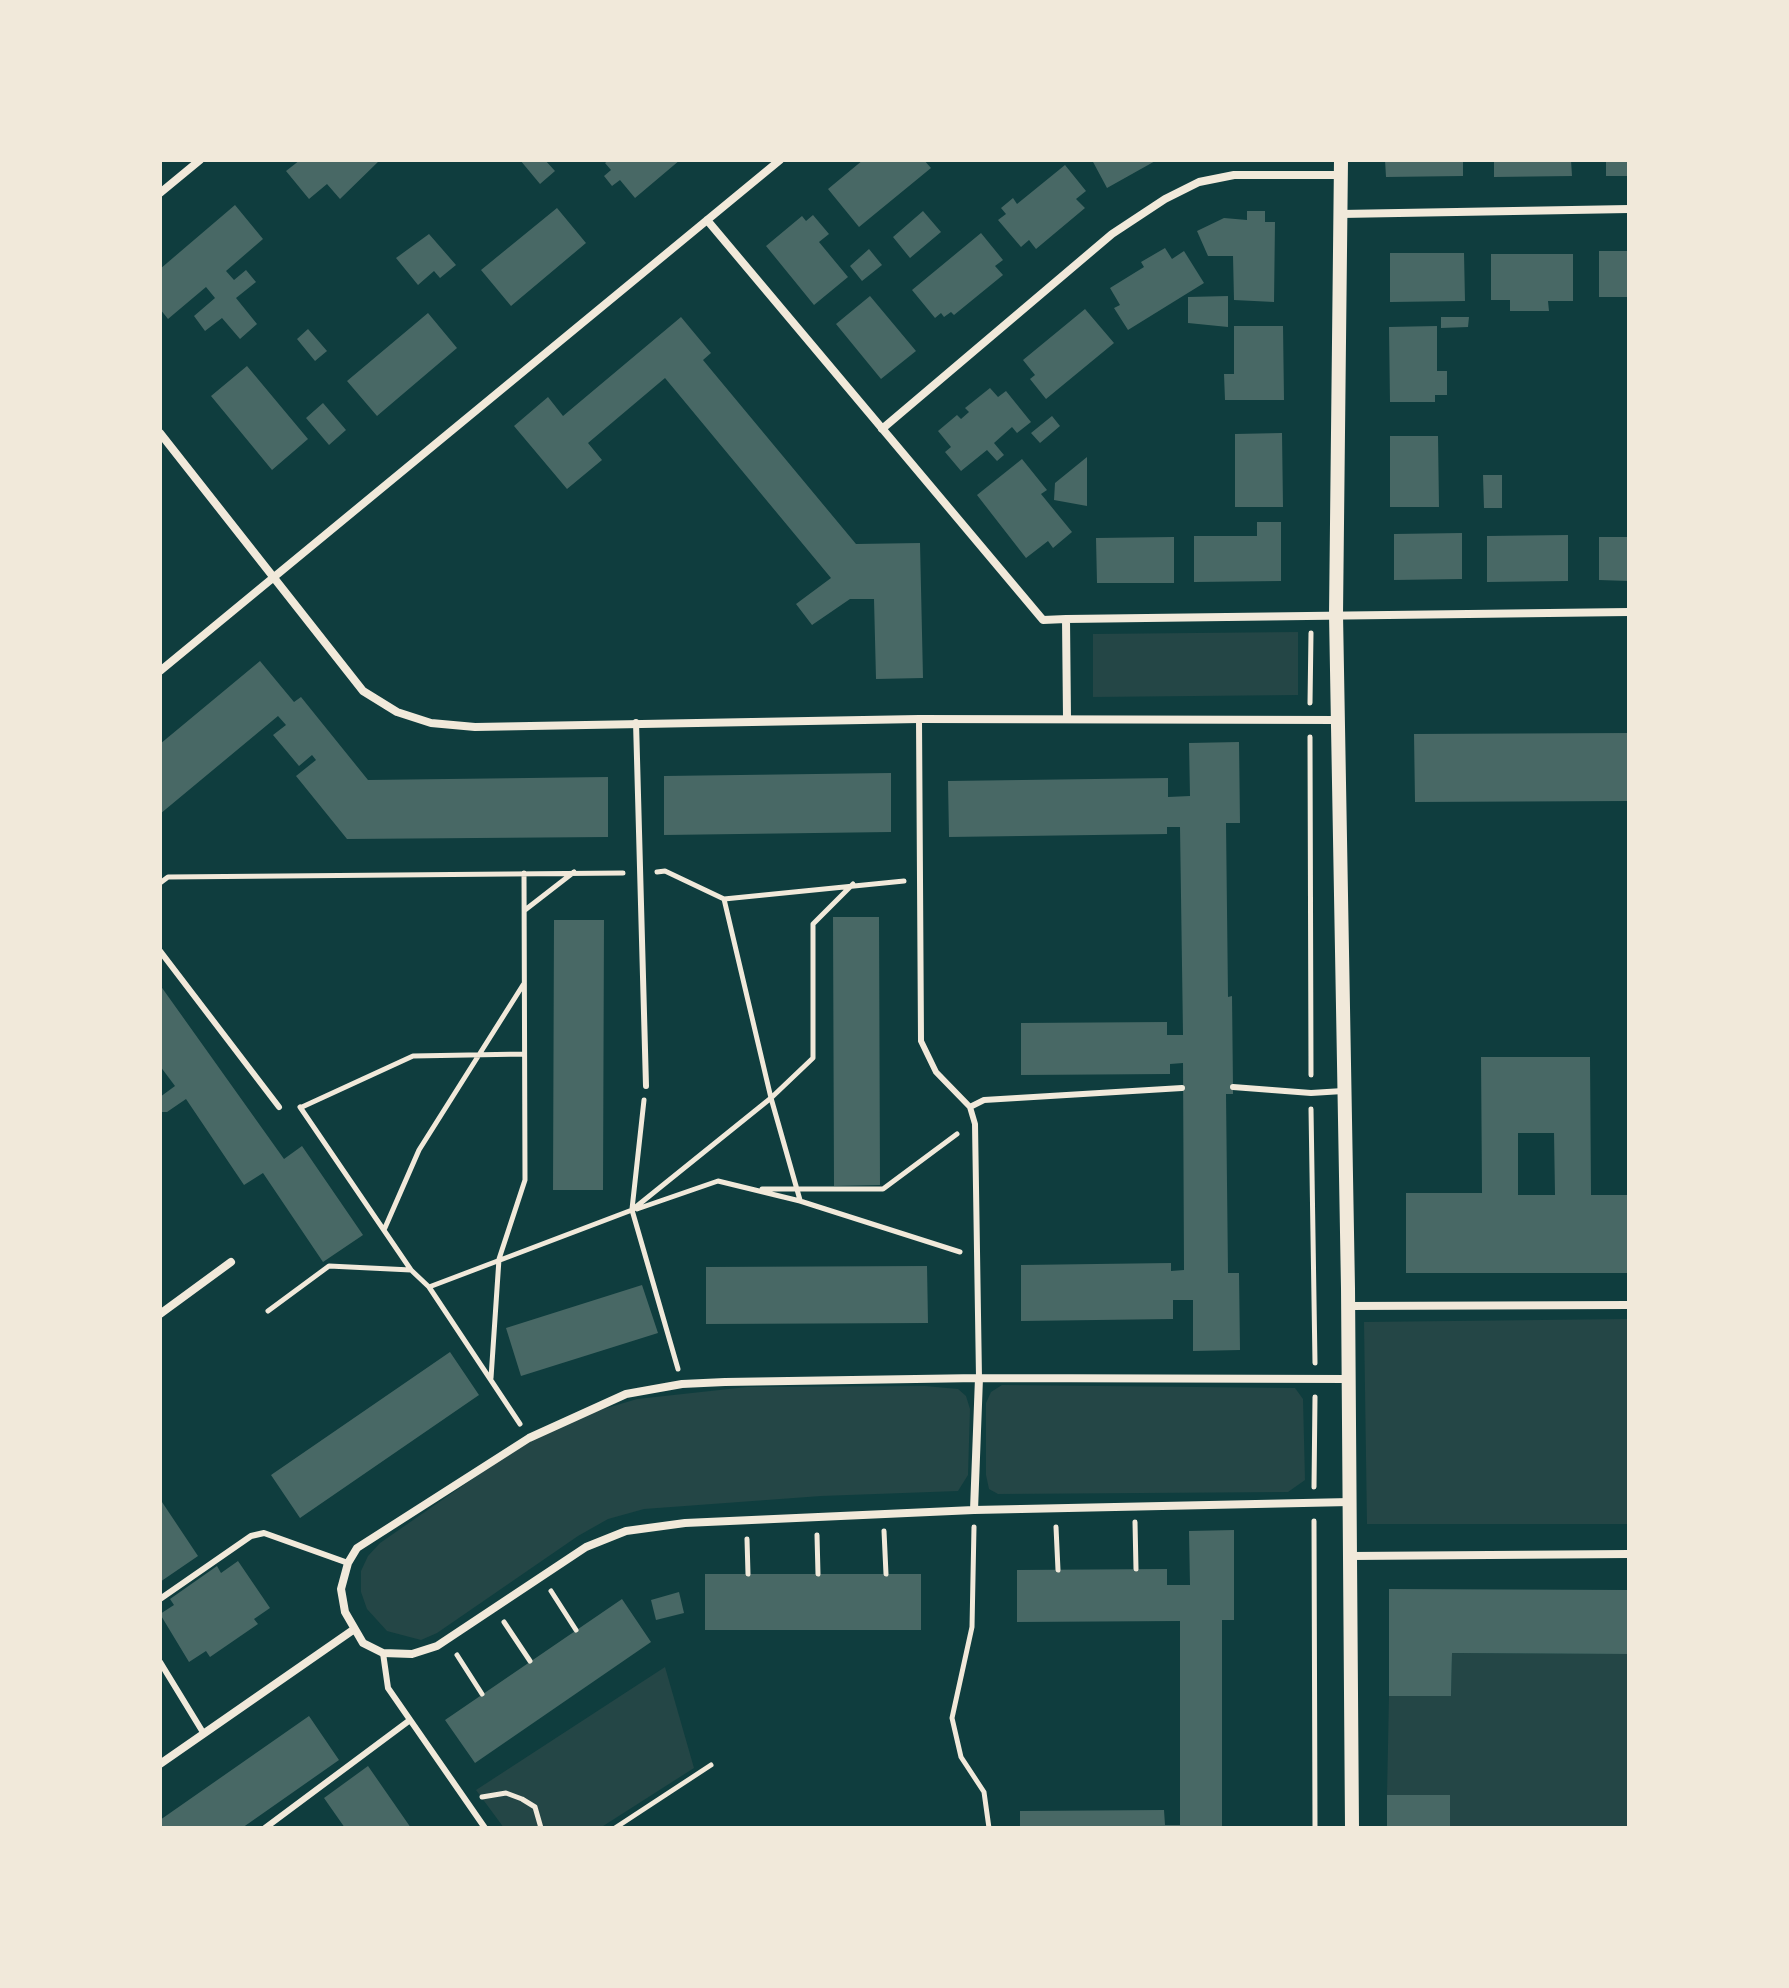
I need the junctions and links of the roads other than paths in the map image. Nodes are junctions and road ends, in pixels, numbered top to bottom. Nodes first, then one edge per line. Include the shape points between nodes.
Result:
1 (200, 160) edge
2 (780, 160) edge
3 (1341, 168) edge
4 (160, 193) edge
5 (1629, 209) edge
6 (1341, 214) junction
7 (707, 220) junction
8 (882, 429) junction
9 (160, 433) edge
10 (275, 576) junction
11 (1629, 612) edge
12 (1336, 614) junction
13 (1066, 619) junction
14 (160, 671) edge
15 (1067, 718) junction
16 (919, 719) junction
17 (1338, 720) junction
18 (636, 722) junction
19 (160, 951) edge
20 (646, 1086) road end
21 (1233, 1087) dead end
22 (1182, 1088) dead end
23 (1343, 1091) junction
24 (279, 1107) road end
25 (970, 1107) junction
26 (231, 1262) dead end
27 (1629, 1305) edge
28 (1348, 1306) junction
29 (160, 1314) edge
30 (979, 1378) junction
31 (1348, 1379) junction
32 (1350, 1502) junction
33 (974, 1510) junction
34 (1629, 1554) edge
35 (1351, 1556) junction
36 (348, 1563) junction
37 (160, 1599) edge
38 (353, 1630) junction
39 (383, 1653) junction
40 (160, 1662) edge
41 (410, 1720) junction
42 (204, 1734) junction
43 (160, 1764) edge
44 (265, 1828) edge
45 (485, 1828) edge
46 (1352, 1828) edge

1 - 4 street
2 - 7 street
3 - 6 street
3 - 8 street via 1234,175 1199,182 1165,199 1112,234
5 - 6 street
6 - 12 street
7 - 8 street
7 - 10 street
8 - 13 street via 1043,620
9 - 10 street
10 - 14 street
10 - 18 street via 363,691 397,712 431,723 475,727
11 - 12 street
12 - 13 street
12 - 17 street
13 - 15 street
15 - 16 street
15 - 17 street
16 - 18 street
16 - 25 lane via 921,1041 936,1072
17 - 23 street
18 - 20 lane
19 - 24 lane
21 - 23 lane
22 - 25 lane via 984,1100
23 - 28 street
25 - 30 lane via 975,1124
26 - 29 street
27 - 28 street
28 - 31 street
30 - 31 street
30 - 33 street
30 - 36 street via 682,1384 626,1394 529,1438 357,1548
31 - 32 street
32 - 33 street
32 - 35 street
33 - 39 street via 685,1523 626,1531 586,1547 446,1639 412,1654
34 - 35 street
35 - 46 street
36 - 37 lane via 264,1533 251,1536
36 - 38 street via 341,1589
38 - 39 street via 363,1643
38 - 42 street
39 - 41 lane via 388,1688
40 - 42 lane
41 - 44 lane
41 - 45 lane
42 - 43 street

